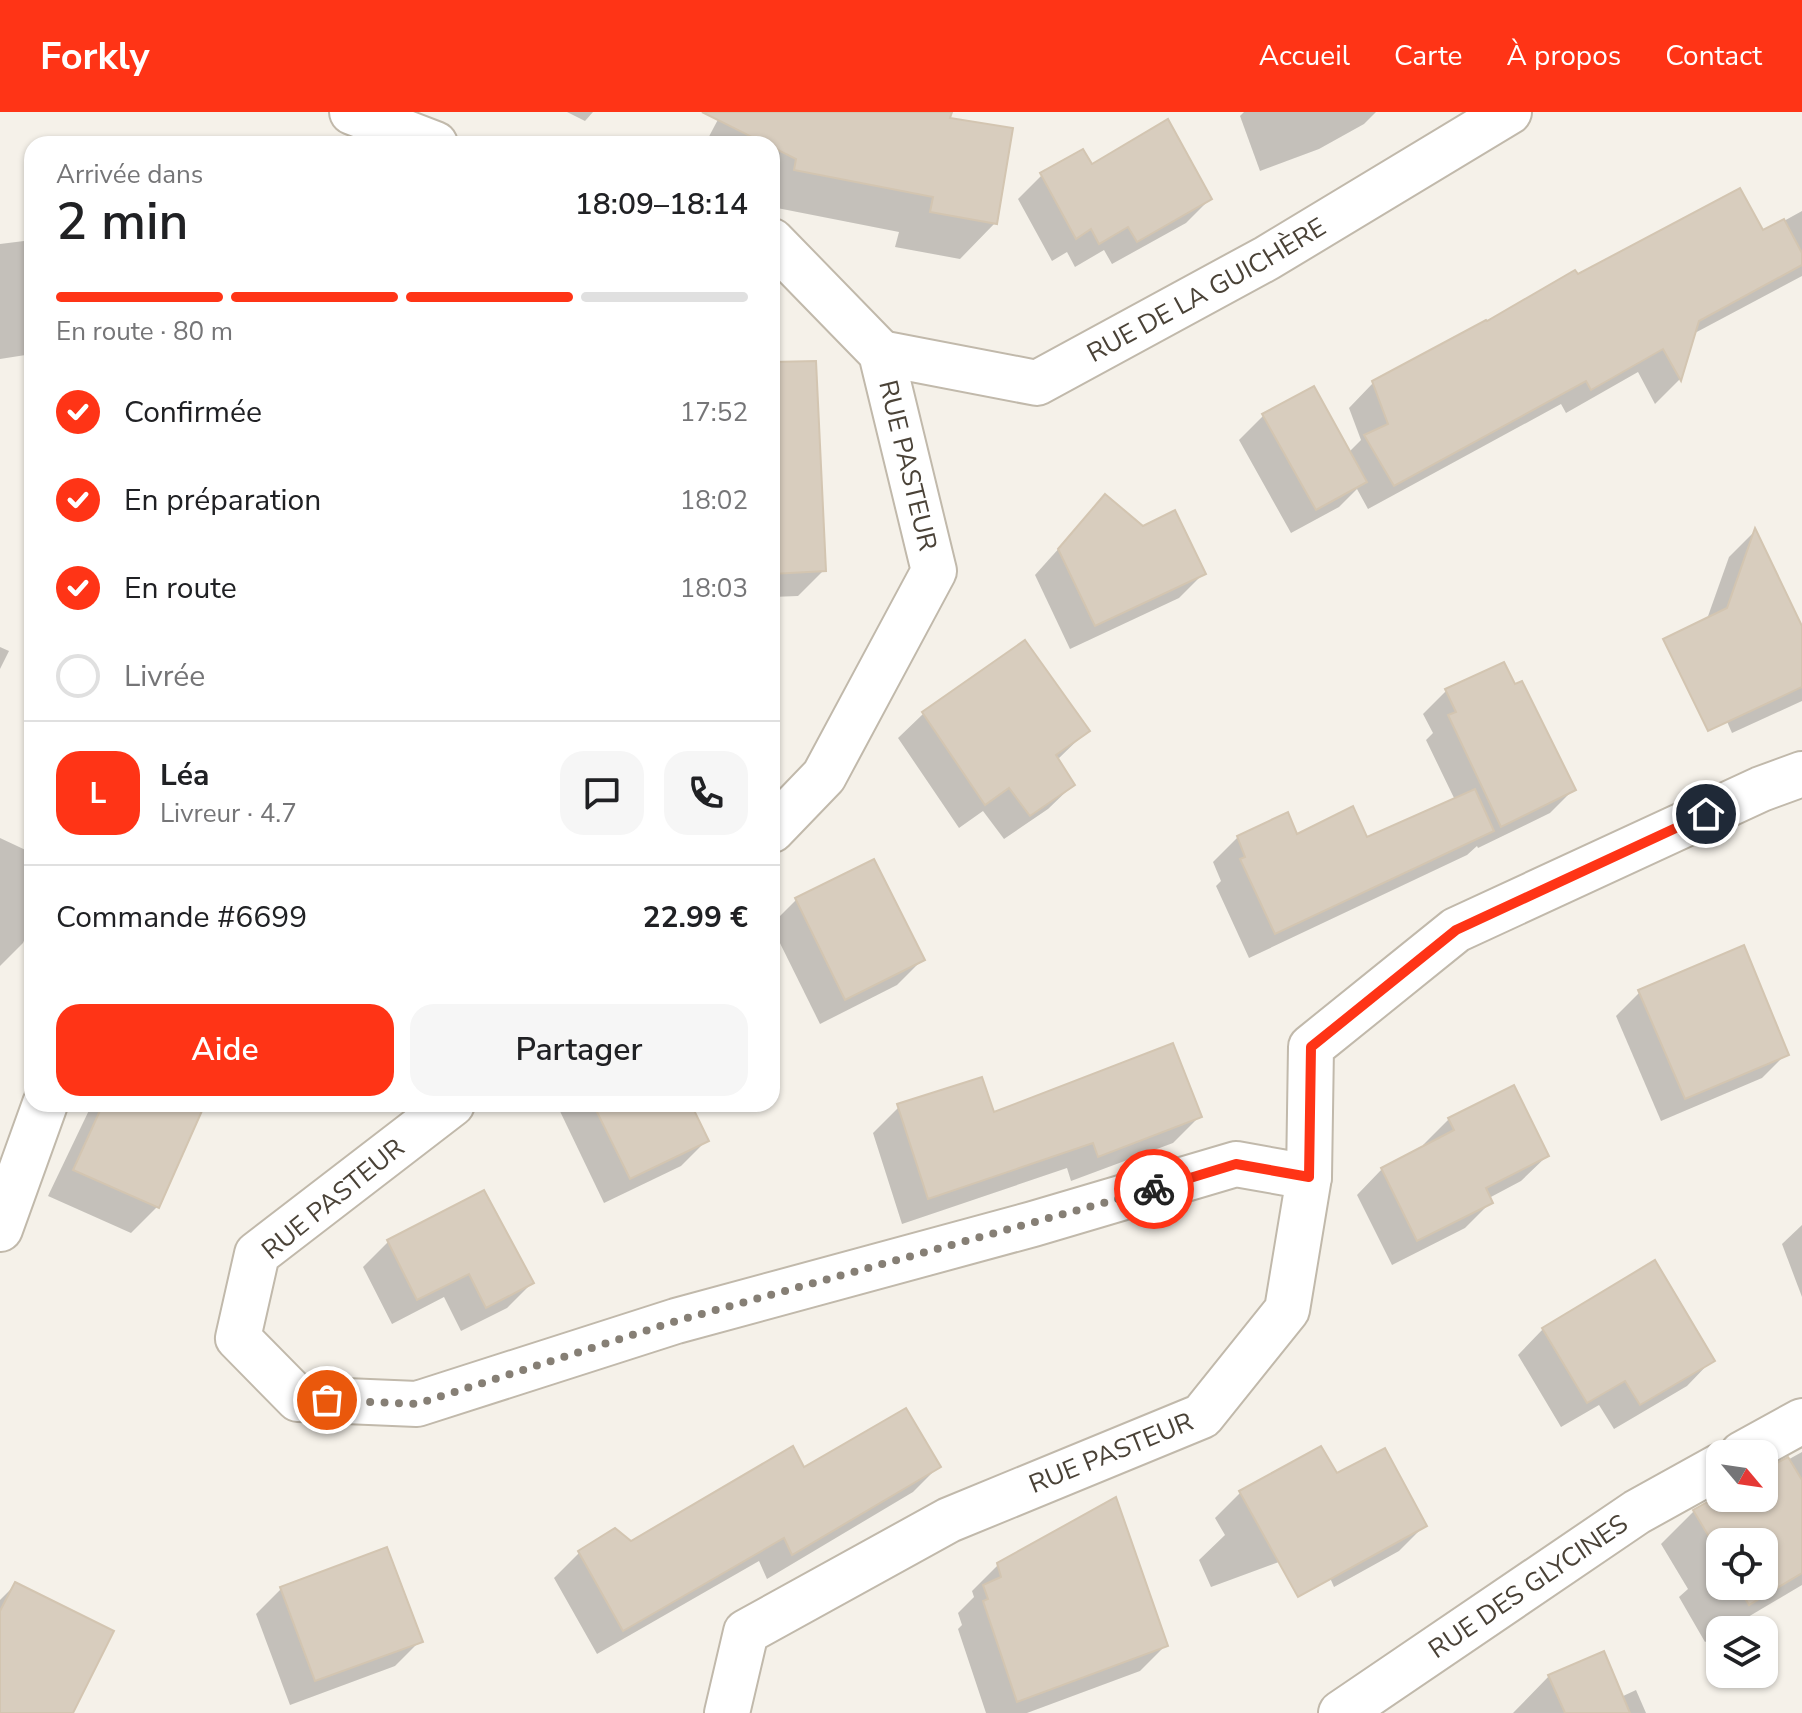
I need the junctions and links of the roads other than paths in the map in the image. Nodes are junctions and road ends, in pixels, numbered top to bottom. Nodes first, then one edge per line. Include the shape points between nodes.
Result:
1 (352, 112) edge
2 (1509, 112) edge
3 (414, 136) edge
4 (780, 249) edge
5 (881, 353) junction
6 (1802, 774) edge
7 (780, 822) edge
8 (42, 1112) edge
9 (442, 1112) edge
10 (1309, 1177) junction
11 (0, 1229) edge
12 (1802, 1421) edge
13 (1767, 1440) edge
14 (1706, 1474) edge
15 (727, 1713) edge
16 (1341, 1713) edge

1 - 3 street
2 - 5 street, RUE DE LA GUICHÈRE via 1267,258 1037,383
4 - 5 street, RUE PASTEUR
5 - 7 street, RUE PASTEUR via 934,571 824,776
6 - 10 street via 1456,930 1311,1047
8 - 11 street
9 - 10 street, RUE PASTEUR via 257,1254 238,1338 298,1399 417,1404 676,1321 1236,1164
10 - 15 street, RUE PASTEUR via 1287,1310 1202,1416 949,1520 746,1632
12 - 13 street
14 - 16 street, RUE DES GLYCINES via 1637,1512

